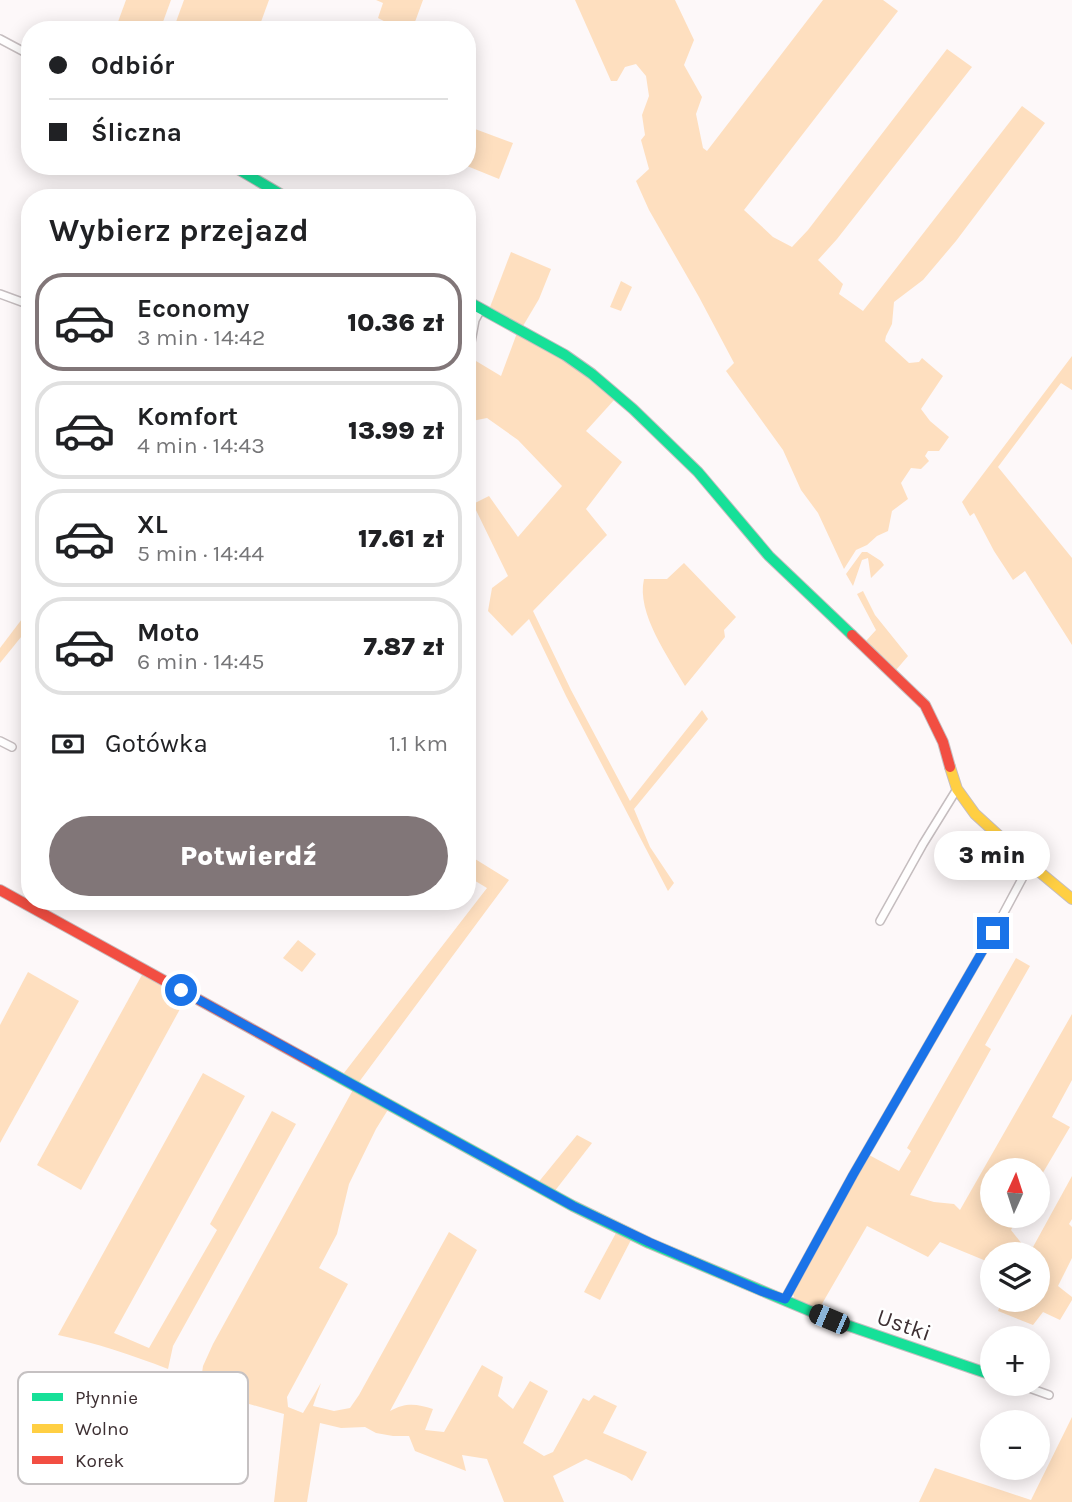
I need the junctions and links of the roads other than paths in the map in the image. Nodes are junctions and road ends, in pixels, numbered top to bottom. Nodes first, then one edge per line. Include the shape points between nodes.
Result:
1 (0, 39) edge
2 (21, 50) edge
3 (248, 175) edge
4 (272, 189) edge
5 (0, 294) edge
6 (21, 302) edge
7 (476, 306) edge
8 (481, 309) junction
9 (476, 318) edge
10 (0, 741) edge
11 (12, 747) dead end
12 (957, 789) junction
13 (1030, 864) junction
14 (0, 890) edge
15 (1072, 899) edge
16 (21, 902) edge
17 (36, 910) edge
18 (880, 921) dead end
19 (785, 1299) junction
20 (980, 1372) edge

1 - 2 street
3 - 4 street
5 - 6 street
7 - 8 street
8 - 9 street
8 - 12 street via 592,374 698,472 769,556 925,705 943,742
10 - 11 street
12 - 13 street via 975,814
12 - 18 street
13 - 15 street
13 - 19 street
14 - 16 street, Ustki
17 - 19 street, Ustki via 573,1206
19 - 20 street, Ustki

